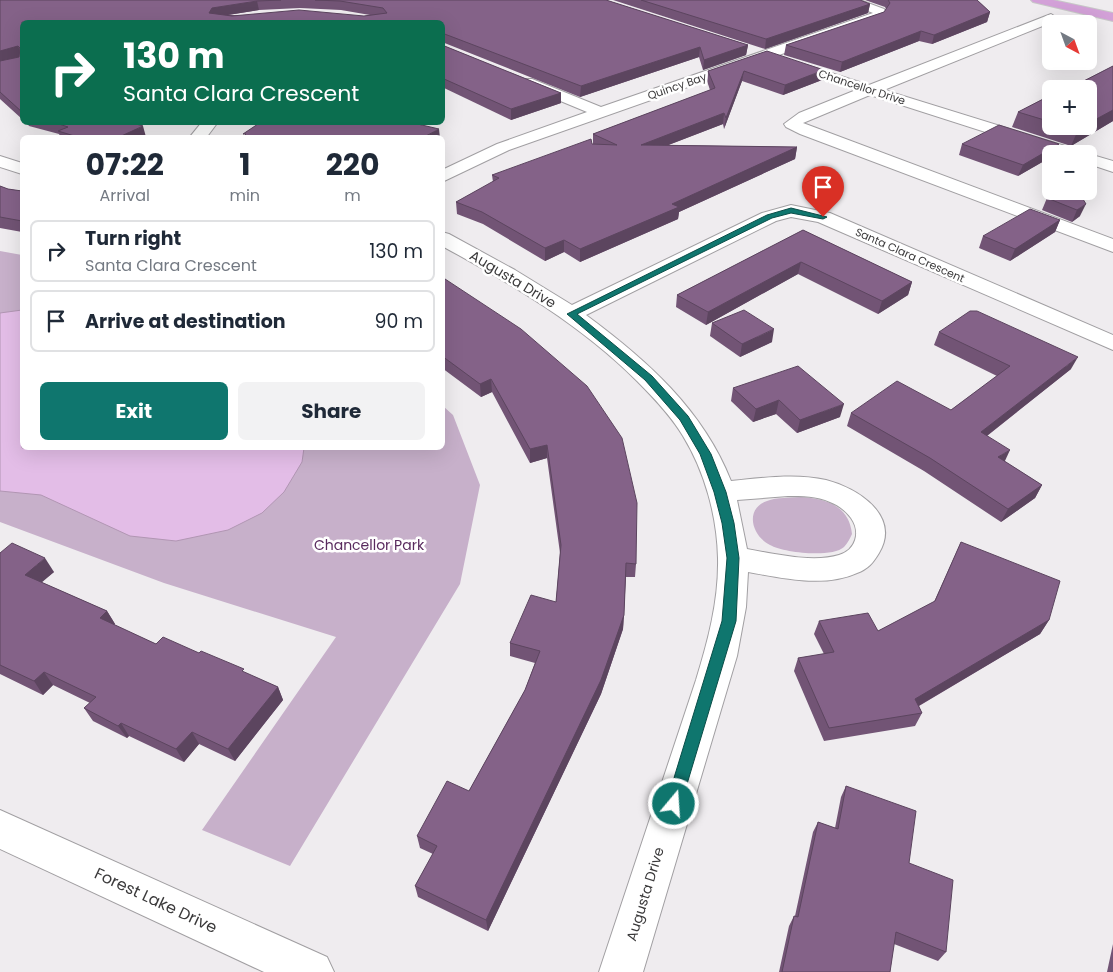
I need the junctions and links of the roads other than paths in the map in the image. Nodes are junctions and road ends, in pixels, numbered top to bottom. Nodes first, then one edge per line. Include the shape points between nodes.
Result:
1 (849, 0) edge
2 (1037, 0) edge
3 (1087, 0) edge
4 (1113, 6) edge
5 (1113, 17) edge
6 (1042, 22) edge
7 (745, 50) edge
8 (764, 56) junction
9 (513, 76) edge
10 (870, 90) junction
11 (602, 113) junction
12 (208, 125) edge
13 (200, 135) edge
14 (1044, 145) edge
15 (0, 161) edge
16 (1097, 162) edge
17 (1113, 167) edge
18 (20, 168) edge
19 (445, 176) edge
20 (445, 240) edge
21 (1113, 246) edge
22 (571, 314) junction
23 (1113, 343) edge
24 (720, 492) junction
25 (733, 558) junction
26 (0, 829) edge
27 (312, 972) edge
28 (621, 972) edge

1 - 8 street, Quincy Bay via 880,12 877,16
2 - 5 main road
3 - 4 main road
6 - 10 street
7 - 8 street, Chancellor Drive
8 - 10 street, Chancellor Drive
8 - 11 street, Quincy Bay
9 - 11 street
10 - 14 street, Chancellor Drive
10 - 21 street via 804,116 792,124
11 - 19 street, Quincy Bay via 503,147
12 - 13 street
15 - 18 street
16 - 17 street
20 - 22 street, Augusta Drive
22 - 23 street, Santa Clara Crescent via 769,217 791,211 823,217
22 - 24 street, Augusta Drive via 648,378 684,418 706,454
24 - 25 street, Augusta Drive
24 - 25 street via 803,486 825,490 851,500 867,517 872,534 867,552 853,564 834,569 805,569
25 - 28 street, Augusta Drive via 729,621
26 - 27 street, Forest Lake Drive

